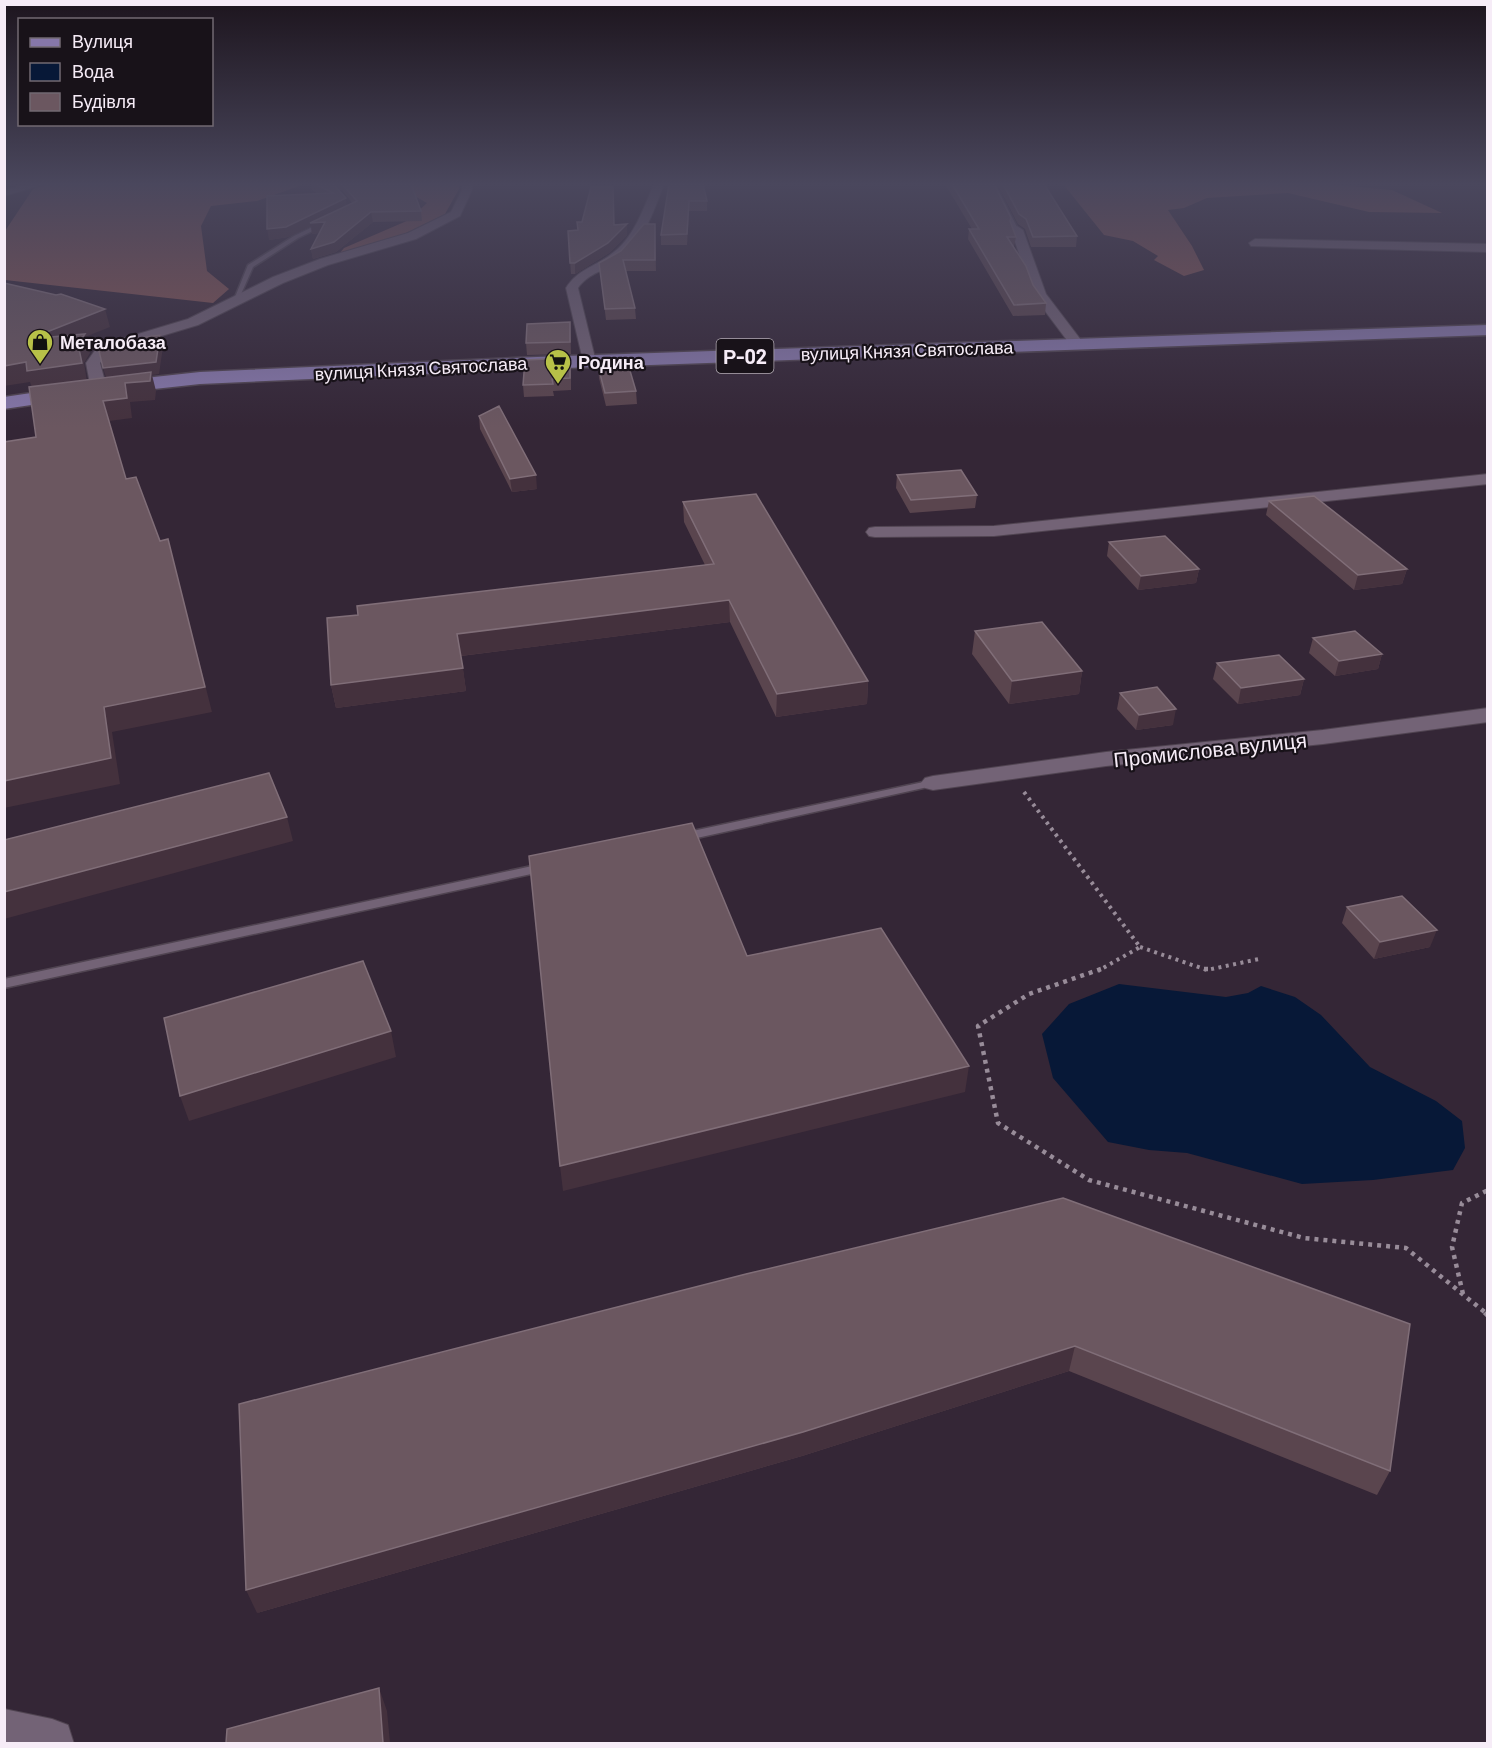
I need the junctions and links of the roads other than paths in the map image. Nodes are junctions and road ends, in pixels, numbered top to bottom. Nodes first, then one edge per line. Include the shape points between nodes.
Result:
1 (251, 266) edge
2 (315, 266) edge
3 (600, 266) edge
4 (1030, 266) edge
5 (235, 301) junction
6 (1488, 330) edge
7 (1077, 344) junction
8 (589, 362) junction
9 (99, 389) junction
10 (4, 403) edge
11 (1488, 479) edge
12 (875, 532) dead end
13 (1488, 714) edge
14 (933, 783) joint
15 (666, 841) edge
16 (562, 863) edge
17 (4, 984) edge
18 (4, 1731) edge
19 (52, 1743) edge

1 - 5 lane
2 - 5 street
3 - 8 street via 576,279 572,288
4 - 7 street via 1040,295
5 - 9 street via 193,322 103,350 93,363
6 - 7 main road, вулиця Князя Святослава / Р-02
7 - 8 main road, вулиця Князя Святослава / Р-02
8 - 9 main road, вулиця Князя Святослава / Р-02 via 200,378
9 - 10 main road, вулиця Князя Святослава / Р-02
11 - 12 street via 994,531
13 - 14 street, Промислова вулиця
14 - 15 lane
16 - 17 lane
18 - 19 street

